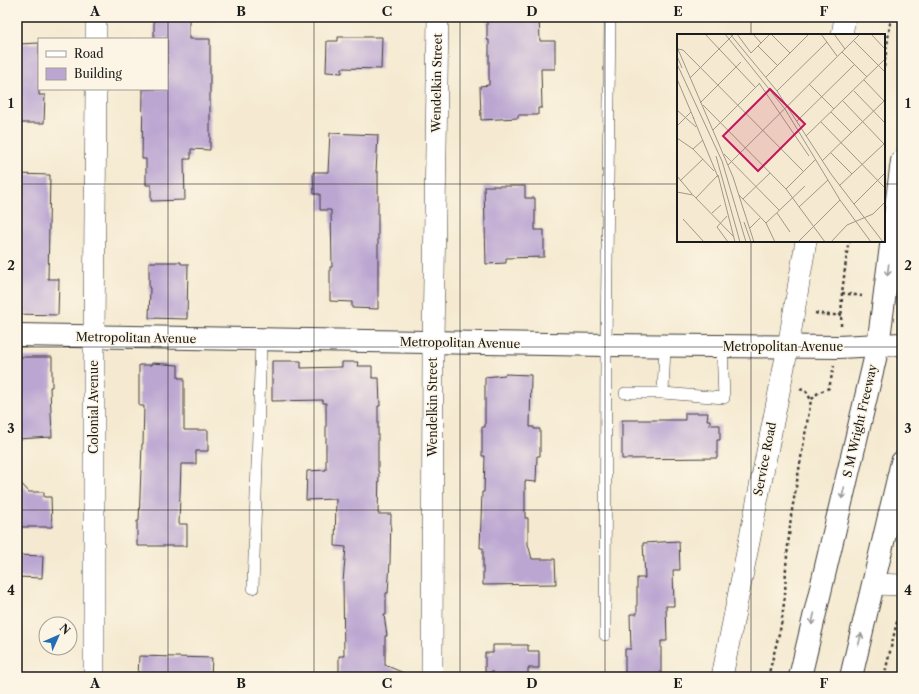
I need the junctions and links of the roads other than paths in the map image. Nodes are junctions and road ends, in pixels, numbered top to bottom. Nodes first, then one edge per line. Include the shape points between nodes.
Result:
1 (96, 17) edge
2 (438, 17) edge
3 (610, 17) edge
4 (845, 17) edge
5 (842, 34) edge
6 (96, 38) edge
7 (96, 90) edge
8 (902, 161) edge
9 (806, 242) edge
10 (17, 336) edge
11 (94, 337) junction
12 (261, 340) junction
13 (433, 342) junction
14 (902, 344) edge
15 (606, 345) junction
16 (665, 346) junction
17 (722, 346) junction
18 (878, 346) junction
19 (788, 347) junction
20 (625, 393) dead end
21 (663, 393) junction
22 (902, 462) edge
23 (873, 584) junction
24 (902, 585) edge
25 (253, 588) dead end
26 (605, 635) dead end
27 (94, 677) edge
28 (432, 677) edge
29 (722, 677) edge
30 (800, 677) edge
31 (851, 677) edge

1 - 6 street
2 - 13 street, Wendelkin Street
3 - 15 lane
4 - 5 street
7 - 11 street, Colonial Avenue
8 -> 18 street, S M Wright Freeway
9 - 19 street, Service Road
10 - 11 street, Metropolitan Avenue
11 - 12 street, Metropolitan Avenue
11 - 27 street, Colonial Avenue
12 - 13 street, Metropolitan Avenue
12 - 25 lane
13 - 15 street, Metropolitan Avenue
13 - 28 street, Wendelkin Street
14 - 18 street, Metropolitan Avenue
15 - 16 street, Metropolitan Avenue
15 - 26 lane
16 - 17 street, Metropolitan Avenue
16 - 21 lane
17 - 19 street, Metropolitan Avenue
17 - 21 lane via 724,398
18 - 19 street, Metropolitan Avenue
18 -> 30 street, S M Wright Freeway
19 - 29 street, Service Road
20 - 21 lane
22 - 23 street
23 - 24 street
31 -> 23 street

